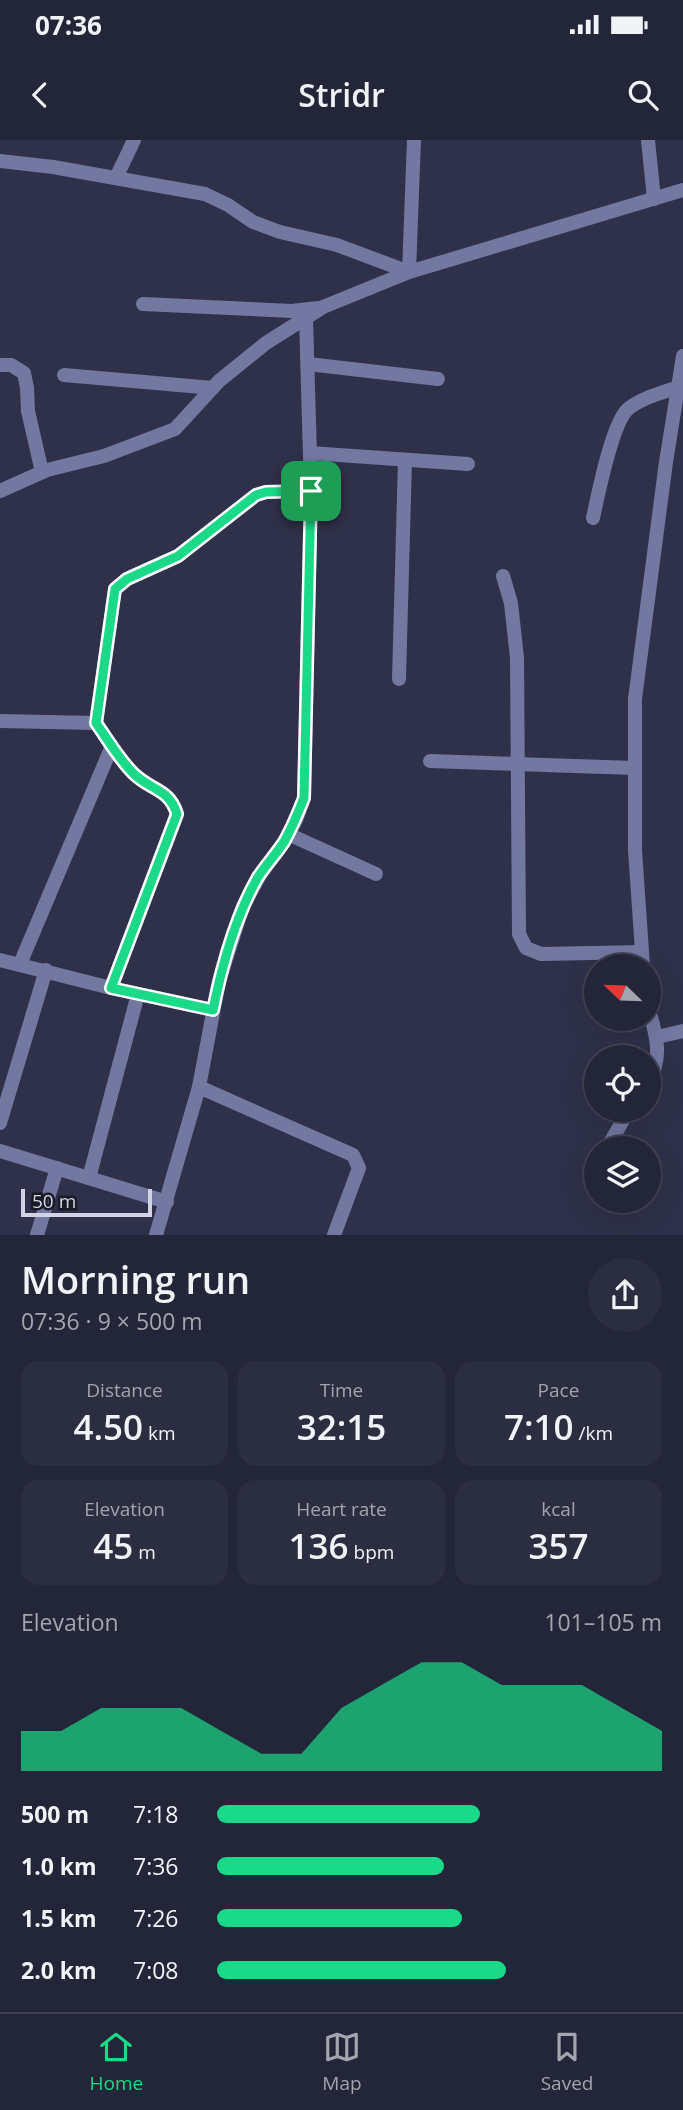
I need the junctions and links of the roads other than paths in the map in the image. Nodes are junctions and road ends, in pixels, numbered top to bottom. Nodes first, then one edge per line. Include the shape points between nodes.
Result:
1 (134, 140) edge
2 (414, 140) edge
3 (648, 140) edge
4 (0, 161) edge
5 (116, 178) junction
6 (683, 190) edge
7 (654, 199) junction
8 (409, 272) junction
9 (143, 304) dead end
10 (323, 307) junction
11 (306, 318) junction
12 (683, 356) edge
13 (307, 364) junction
14 (0, 365) edge
15 (64, 375) dead end
16 (438, 379) dead end
17 (678, 387) junction
18 (213, 388) junction
19 (310, 453) junction
20 (405, 460) junction
21 (468, 464) dead end
22 (42, 472) junction
23 (0, 491) edge
24 (311, 491) junction
25 (593, 518) dead end
26 (503, 576) dead end
27 (399, 679) dead end
28 (0, 721) edge
29 (96, 723) junction
30 (112, 746) junction
31 (430, 761) dead end
32 (517, 764) junction
33 (635, 768) junction
34 (288, 834) junction
35 (376, 874) dead end
36 (642, 954) edge
37 (584, 956) edge
38 (0, 960) edge
39 (20, 964) junction
40 (46, 970) junction
41 (111, 988) junction
42 (138, 994) junction
43 (213, 1010) junction
44 (655, 1031) edge
45 (683, 1031) edge
46 (657, 1037) junction
47 (657, 1045) edge
48 (199, 1087) junction
49 (0, 1123) edge
50 (0, 1151) edge
51 (57, 1168) junction
52 (89, 1178) junction
53 (167, 1202) junction
54 (37, 1235) edge
55 (156, 1235) edge
56 (334, 1235) edge

1 - 5 street
2 - 8 street
3 - 7 street
4 - 5 street
5 - 8 street via 205,194 253,222 337,245
6 - 7 street
7 - 8 street
8 - 10 street
9 - 10 street via 292,311
10 - 11 street
11 - 13 street
11 - 18 street
12 - 17 street
13 - 16 street
13 - 19 street
14 - 22 street via 24,373 27,411
15 - 18 street
17 - 25 street via 640,401 621,418
17 - 33 street via 635,699
18 - 22 street via 175,429 104,457
19 - 20 street
19 - 24 street
20 - 21 street
20 - 27 street
22 - 23 street
24 - 29 street via 256,495 178,556 115,589
24 - 34 street via 304,798
26 - 32 street via 517,658
28 - 29 street
29 - 30 street
30 - 39 street
30 - 41 street via 131,772 166,794 177,814
31 - 32 street
32 - 33 street
32 - 37 street via 519,934 526,948 541,954
33 - 36 street
34 - 35 street
34 - 43 street via 243,905
38 - 39 street
39 - 40 street
40 - 41 street
40 - 49 street
41 - 42 street
42 - 43 street
42 - 52 street
43 - 48 street
44 - 46 street
45 - 46 street
46 - 47 street
48 - 53 street
48 - 56 street via 353,1156 359,1168
50 - 51 street
51 - 52 street
51 - 54 street
52 - 53 street
53 - 55 street

